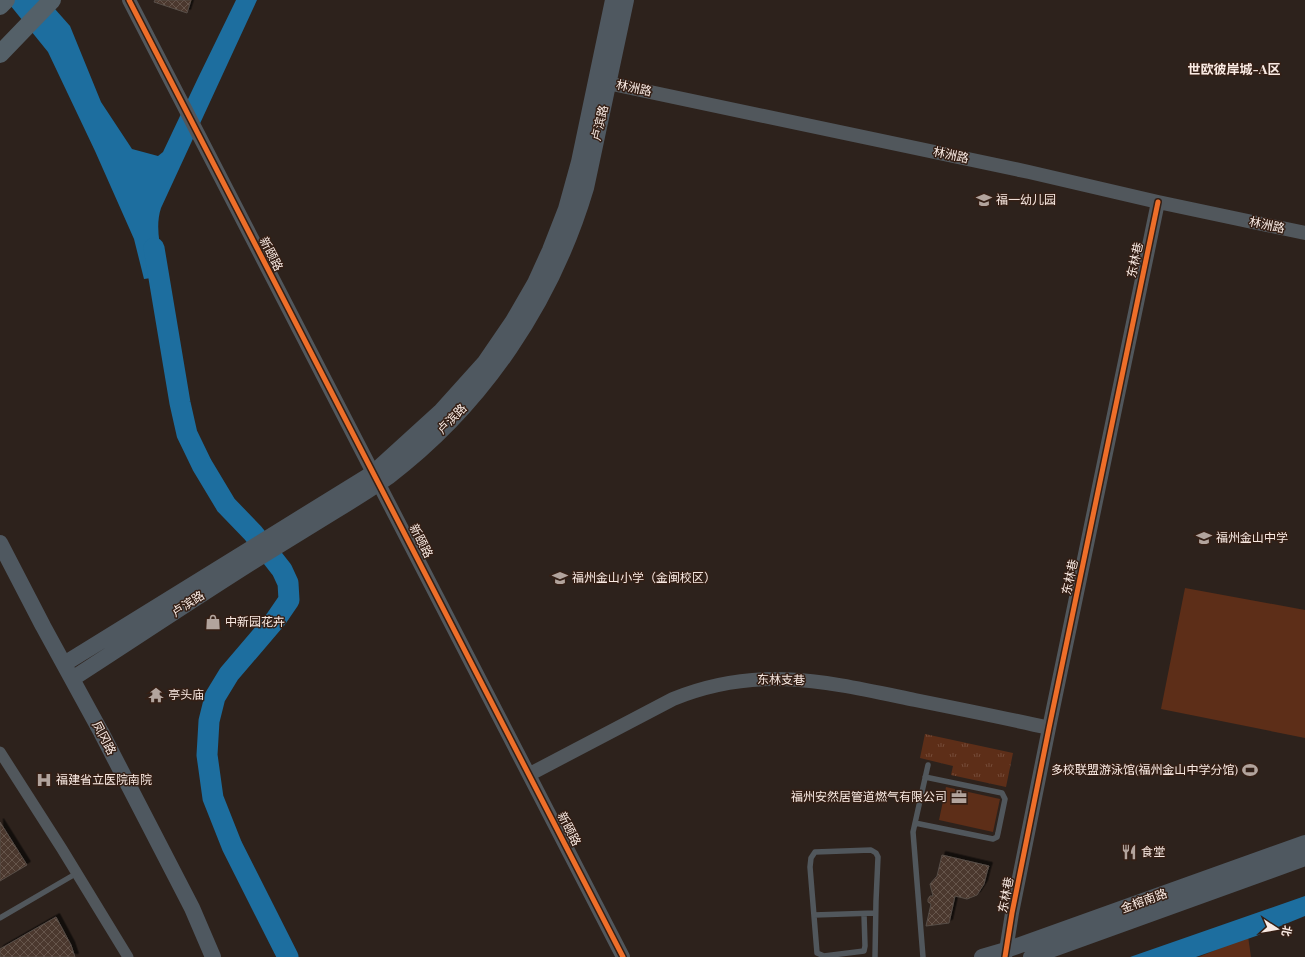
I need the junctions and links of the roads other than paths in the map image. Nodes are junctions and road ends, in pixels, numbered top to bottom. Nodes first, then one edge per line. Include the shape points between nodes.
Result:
1 (6, 0) edge
2 (52, 0) edge
3 (130, 0) edge
4 (613, 0) edge
5 (626, 0) edge
6 (0, 6) edge
7 (0, 54) edge
8 (602, 82) junction
9 (1158, 202) junction
10 (1305, 233) edge
11 (376, 478) junction
12 (0, 543) edge
13 (242, 561) junction
14 (64, 664) junction
15 (72, 679) junction
16 (1049, 728) junction
17 (0, 752) edge
18 (928, 765) dead end
19 (530, 774) junction
20 (925, 777) junction
21 (915, 823) junction
22 (1305, 843) edge
23 (1305, 858) edge
24 (77, 873) junction
25 (875, 913) junction
26 (864, 914) junction
27 (814, 915) junction
28 (0, 918) edge
29 (1006, 953) edge
30 (128, 957) edge
31 (214, 957) edge
32 (623, 957) edge
33 (875, 957) edge
34 (922, 957) edge
35 (982, 957) edge
36 (1031, 957) edge

1 - 6 main road
2 - 7 main road
3 - 11 street, 新颐路
4 - 8 main road
5 - 8 main road, 卢滨路
8 - 9 street, 林洲路 via 1029,172
8 - 11 main road, 卢滨路 via 586,188 558,264 527,323 464,407 422,448
9 - 10 street, 林洲路
9 - 16 street, 东林巷
11 - 13 main road, 卢滨路
11 - 19 street, 新颐路
12 - 14 main road, 凤冈路
13 - 14 main road
13 - 15 main road, 卢滨路
14 - 15 main road, 凤冈路
15 - 31 main road, 凤冈路 via 192,908
16 - 19 street, 东林支巷 via 834,684 758,678 726,683 673,699
16 - 29 street, 东林巷
17 - 24 street
18 - 20 lane
19 - 32 street, 新颐路
20 - 21 lane
20 - 21 lane via 1002,794 1005,799 998,833 993,839
21 - 34 lane via 913,832
22 - 29 main road, 金榕南路
23 - 36 main road, 金榕南路
24 - 28 lane
24 - 30 street
25 - 26 lane
25 - 27 lane via 878,857 871,850 815,852 810,867
25 - 33 lane
26 - 27 lane
26 - 27 lane via 864,951 824,956 817,953
29 - 35 main road, 金榕南路

